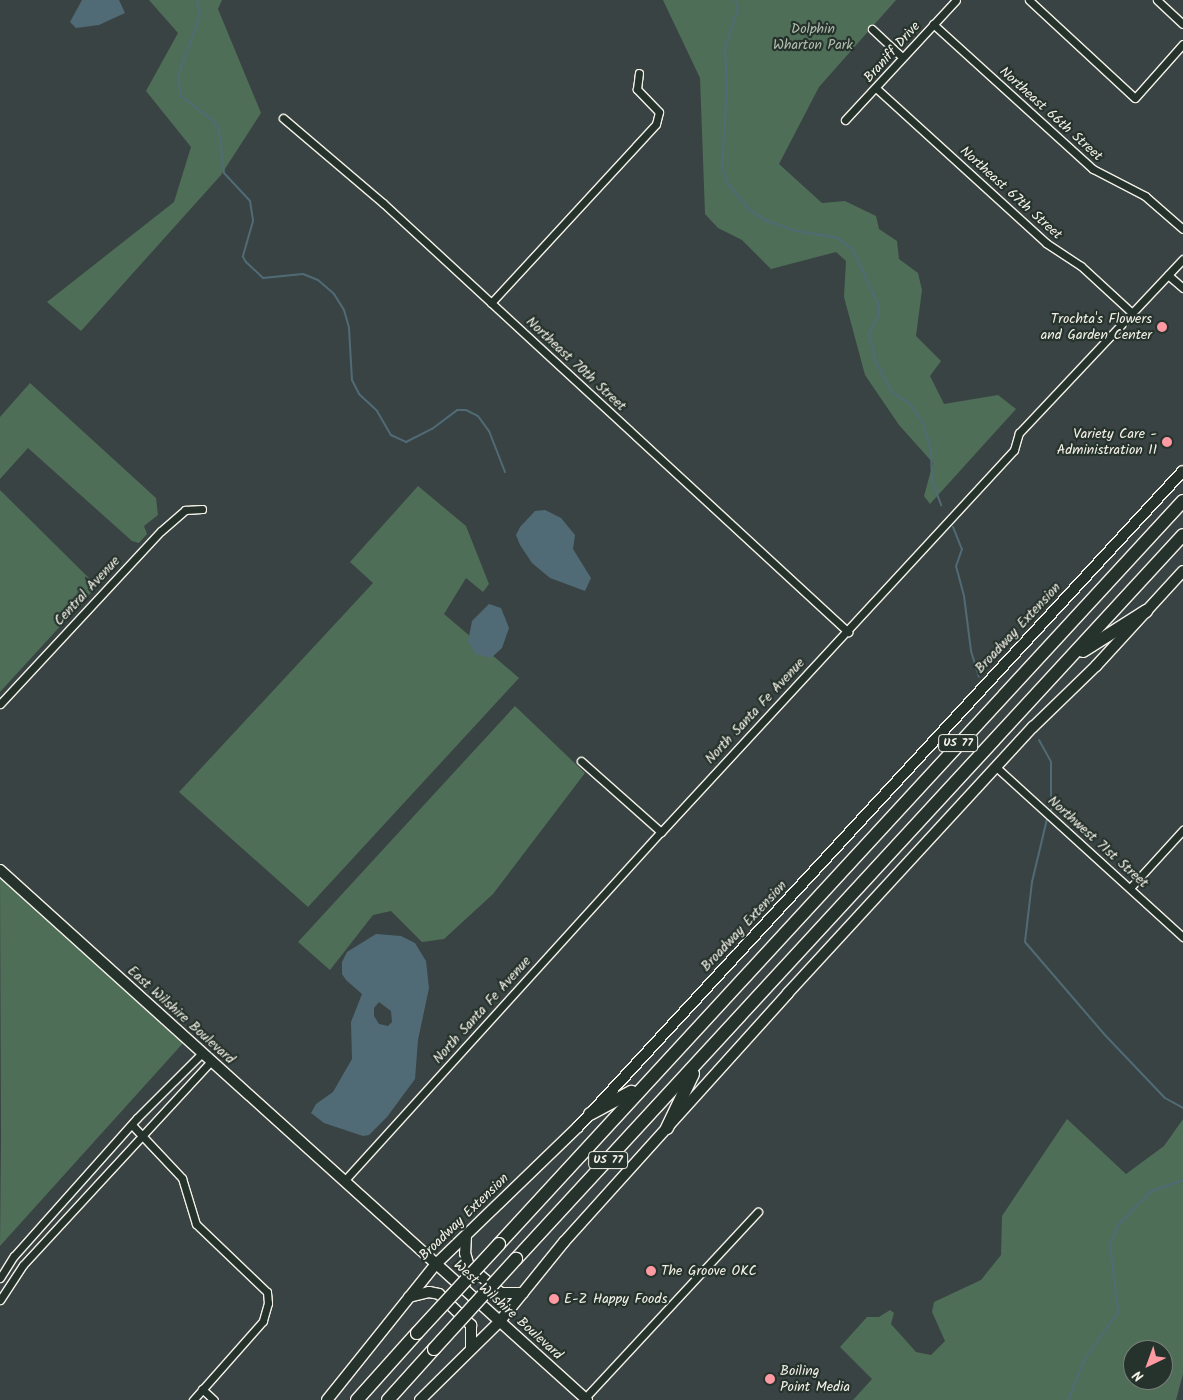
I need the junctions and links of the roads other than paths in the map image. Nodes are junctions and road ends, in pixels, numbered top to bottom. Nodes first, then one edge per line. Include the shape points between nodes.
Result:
1 (956, 0) edge
2 (1029, 0) edge
3 (1157, 0) edge
4 (934, 24) junction
5 (1183, 24) edge
6 (872, 29) dead end
7 (1183, 44) edge
8 (902, 57) junction
9 (639, 73) dead end
10 (876, 89) junction
11 (283, 118) dead end
12 (845, 120) dead end
13 (1183, 228) edge
14 (1183, 259) edge
15 (1168, 274) junction
16 (1183, 288) edge
17 (491, 303) junction
18 (1131, 312) junction
19 (1183, 471) edge
20 (1183, 501) edge
21 (202, 509) dead end
22 (1183, 535) edge
23 (1183, 571) edge
24 (1146, 611) junction
25 (848, 632) junction
26 (1068, 661) junction
27 (0, 704) edge
28 (580, 761) dead end
29 (996, 767) junction
30 (1183, 830) edge
31 (661, 832) junction
32 (0, 870) edge
33 (1130, 888) junction
34 (1183, 937) edge
35 (202, 1053) junction
36 (211, 1061) junction
37 (700, 1061) junction
38 (644, 1084) junction
39 (590, 1114) junction
40 (132, 1125) junction
41 (667, 1128) junction
42 (142, 1135) junction
43 (344, 1181) junction
44 (758, 1212) dead end
45 (466, 1236) junction
46 (436, 1264) junction
47 (0, 1278) edge
48 (523, 1293) junction
49 (409, 1298) junction
50 (0, 1300) edge
51 (500, 1321) junction
52 (471, 1349) junction
53 (202, 1389) junction
54 (196, 1399) edge
55 (585, 1399) edge
56 (214, 1400) edge
57 (328, 1400) edge
58 (357, 1400) edge
59 (388, 1400) edge
60 (420, 1400) edge

1 - 4 street, Braniff Drive
2 - 7 street via 1136,98
3 - 5 street
4 - 8 street, Braniff Drive
4 - 13 street, Northeast 66th Street via 1093,169 1144,196
6 - 8 street
8 - 10 street, Braniff Drive
9 - 17 street via 637,89 659,112 656,124
10 - 12 street, Braniff Drive
10 - 18 street, Northeast 67th Street via 1046,243 1081,266
11 - 17 street, Northeast 70th Street via 384,202
14 - 15 street, North Santa Fe Avenue
15 - 16 street
15 - 18 street, North Santa Fe Avenue
17 - 25 street, Northeast 70th Street
18 - 25 street, North Santa Fe Avenue via 1019,433 1014,450
19 - 39 main road, Broadway Extension
20 - 38 highway, US 77
21 - 27 street, Central Avenue via 185,510 161,531
22 - 26 highway, US 77
23 - 24 main road
24 - 26 highway
24 - 29 main road
25 - 31 street, North Santa Fe Avenue
26 - 37 highway, US 77
28 - 31 street
29 - 33 street, Northwest 71st Street
29 - 41 main road
30 - 33 street
31 - 43 street, North Santa Fe Avenue
32 - 35 main road, East Wilshire Boulevard
33 - 34 street, Northwest 71st Street
35 - 36 main road, East Wilshire Boulevard
35 - 40 street
36 - 42 street
36 - 43 main road, East Wilshire Boulevard
37 - 41 highway
37 - 59 highway, US 77, bridge
38 - 39 highway
38 - 58 highway, US 77, bridge
39 - 45 main road, Broadway Extension
40 - 42 street
40 - 47 street via 14,1256
41 - 48 main road via 564,1242
42 - 50 street via 23,1265
42 - 53 street via 182,1178 196,1224 266,1292 268,1304 262,1321
43 - 46 main road, West Wilshire Boulevard
44 - 55 street
45 - 46 main road, Broadway Extension
45 - 48 main road via 465,1253 469,1266 501,1293
46 - 49 main road, Broadway Extension
46 - 51 main road, West Wilshire Boulevard
48 - 51 main road
49 - 52 main road via 429,1292 439,1294 471,1325
49 - 57 main road, Broadway Extension
51 - 52 main road
51 - 55 main road, West Wilshire Boulevard
52 - 60 main road
53 - 54 street
53 - 56 street

